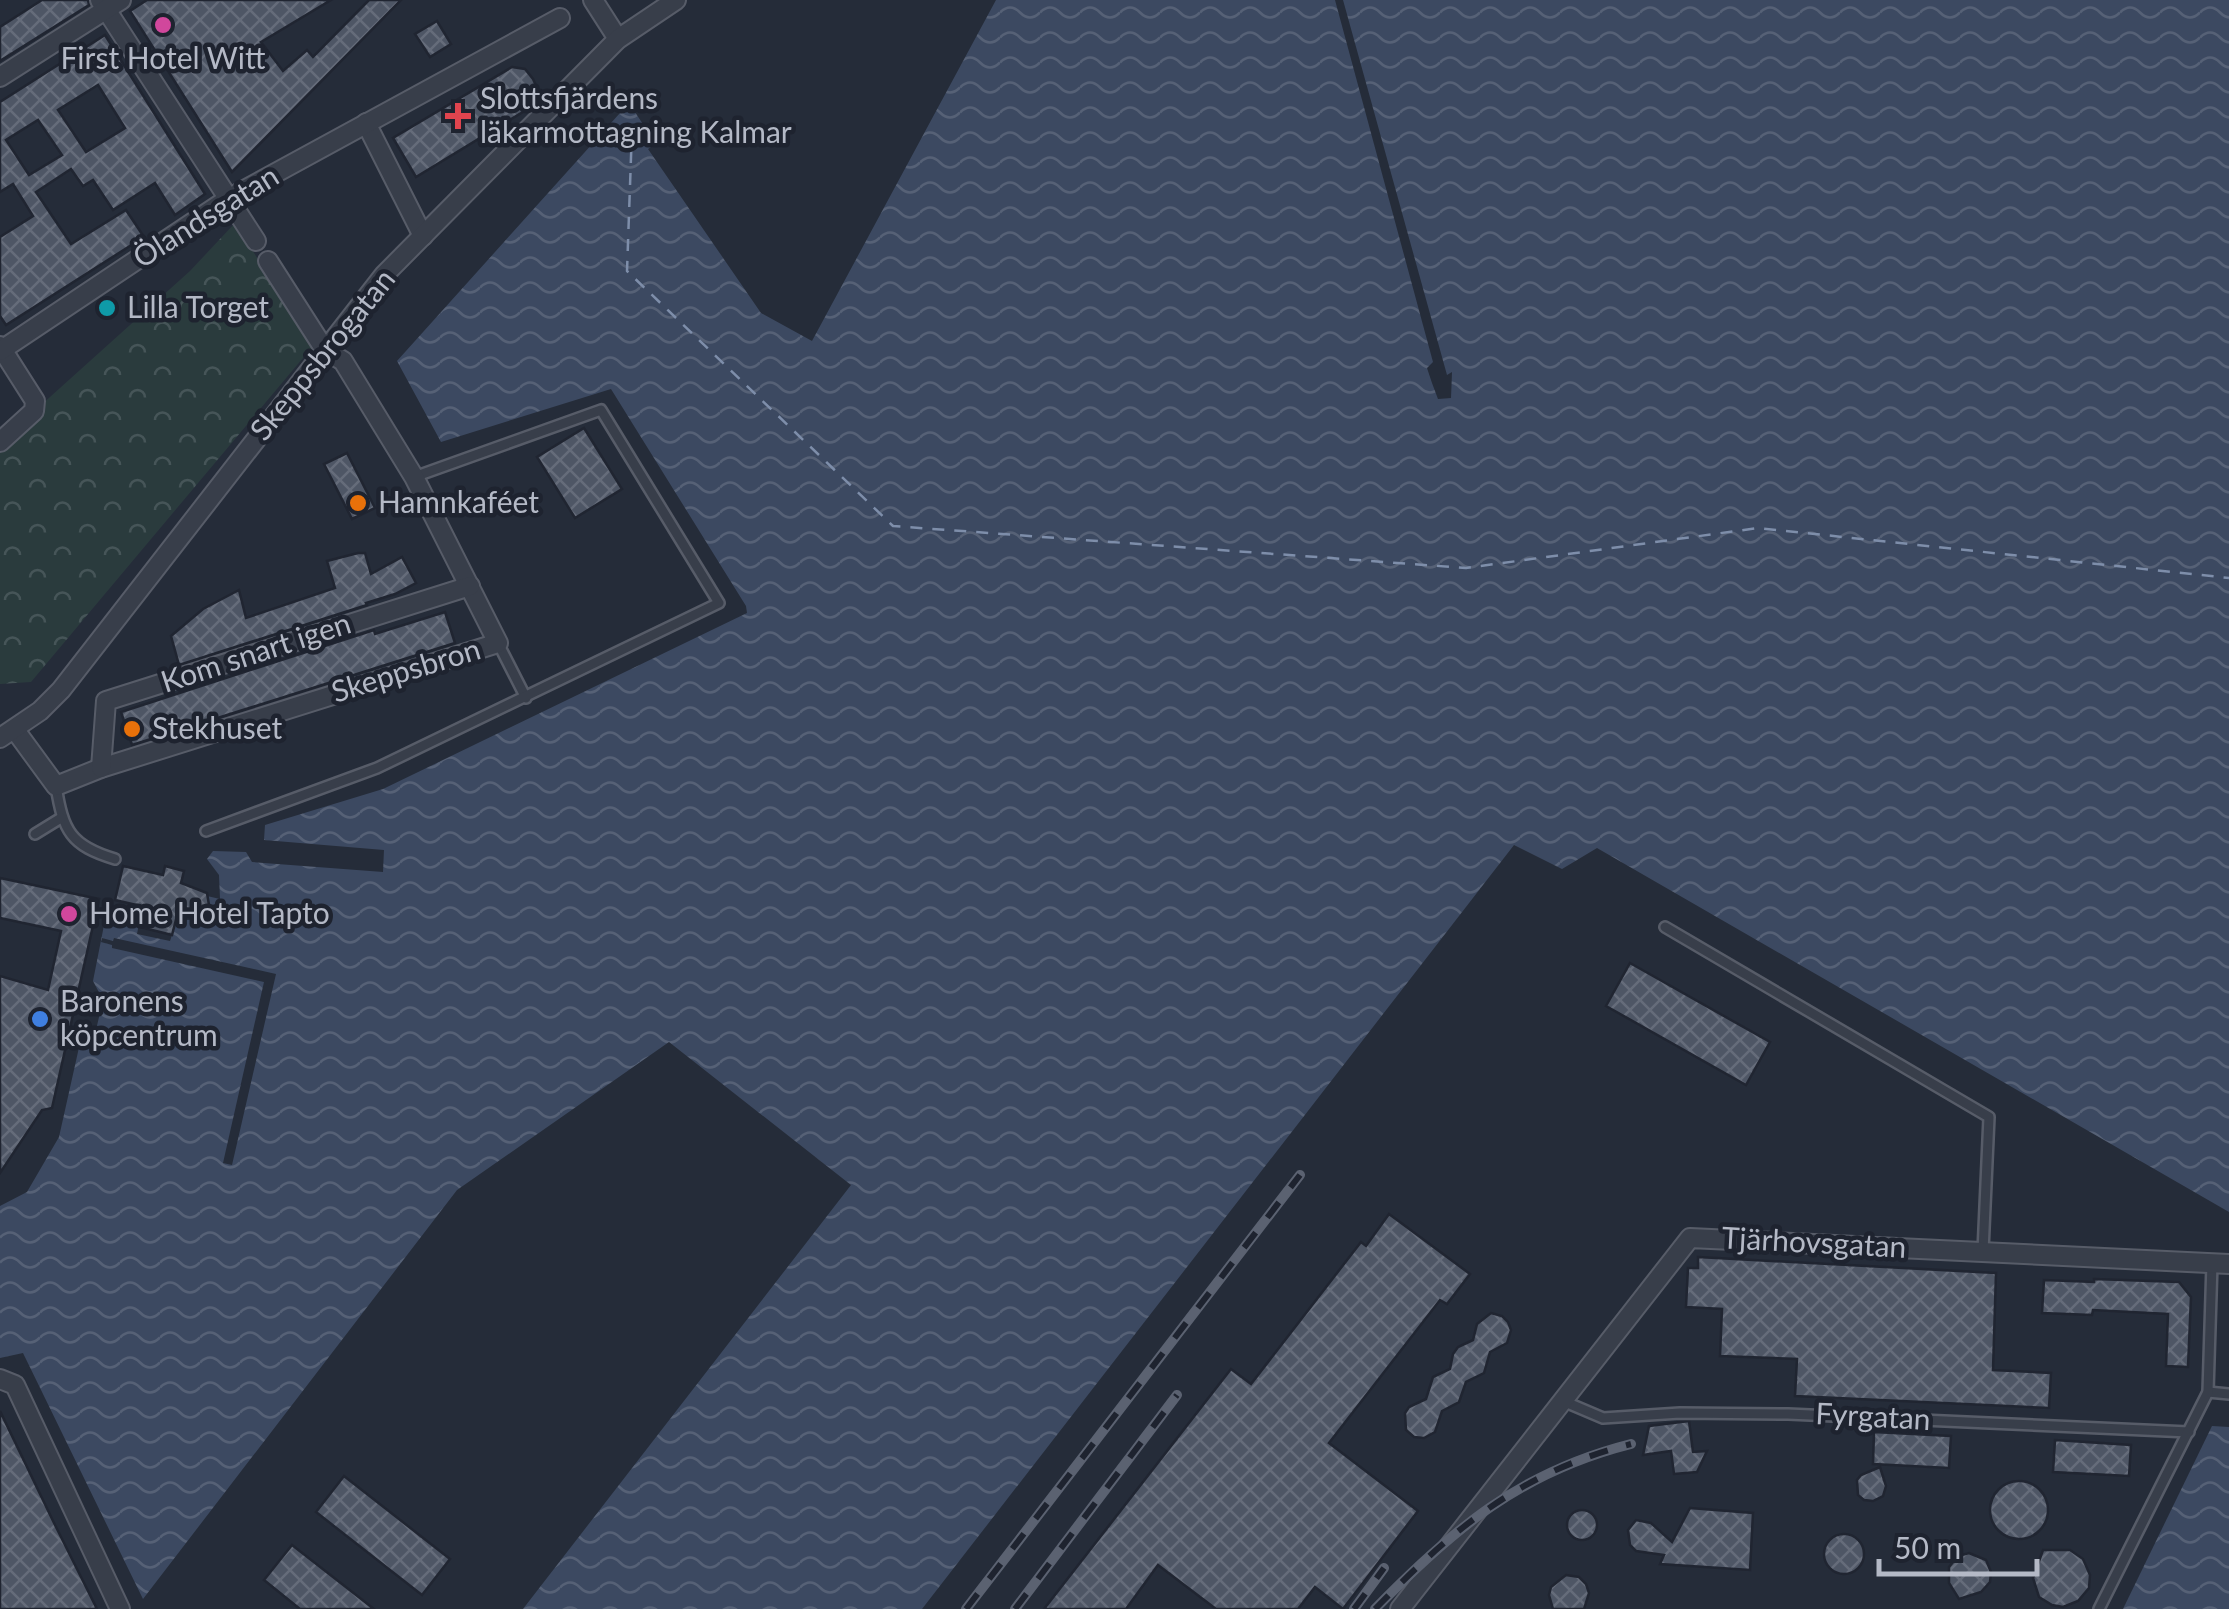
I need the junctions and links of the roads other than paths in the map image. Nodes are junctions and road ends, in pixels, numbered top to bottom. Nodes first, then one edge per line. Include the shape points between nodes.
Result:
1 (593, 0) edge
2 (676, 0) edge
3 (109, 3) edge
4 (560, 18) dead end
5 (618, 39) junction
6 (0, 77) edge
7 (366, 123) junction
8 (228, 198) junction
9 (423, 236) junction
10 (256, 241) dead end
11 (268, 261) dead end
12 (1, 349) edge
13 (325, 350) junction
14 (0, 442) edge
15 (414, 476) junction
16 (470, 586) junction
17 (498, 642) junction
18 (526, 698) junction
19 (8, 734) edge
20 (100, 768) junction
21 (56, 786) junction
22 (61, 818) junction
23 (206, 831) dead end
24 (35, 834) dead end
25 (114, 859) dead end
26 (1666, 927) dead end
27 (1983, 1251) junction
28 (2221, 1263) edge
29 (0, 1379) edge
30 (2208, 1392) junction
31 (2229, 1394) edge
32 (1561, 1400) junction
33 (2189, 1432) junction
34 (120, 1609) edge
35 (1400, 1609) edge
36 (2099, 1609) edge

1 - 5 street
2 - 5 street, Skeppsbrogatan
3 - 6 street
3 - 8 street
4 - 7 street, Ölandsgatan
5 - 9 street, Skeppsbrogatan
7 - 8 street, Ölandsgatan
7 - 9 street
8 - 10 street
8 - 12 street, Ölandsgatan
9 - 13 street, Skeppsbrogatan
11 - 13 street, Skeppsbron
12 - 14 street via 36,401 34,412
13 - 15 street, Skeppsbron via 342,362
13 - 19 street, Skeppsbrogatan via 61,690
15 - 16 street, Skeppsbron
15 - 18 lane via 601,410 720,603
16 - 17 street, Skeppsbron
16 - 20 street, Kom snart igen via 106,701
17 - 18 lane
17 - 20 street, Skeppsbron
18 - 23 lane via 377,768
19 - 21 street
20 - 21 street, Skeppsbron
21 - 22 lane
22 - 24 lane
22 - 25 lane via 84,850
26 - 27 lane via 1988,1117
27 - 28 street, Tjärhovsgatan
27 - 32 street, Tjärhovsgatan via 1690,1238
28 - 30 lane
29 - 34 street via 14,1384
30 - 31 lane
30 - 33 lane
32 - 33 lane, Fyrgatan via 1606,1418 1788,1414
32 - 35 street, Tjärhovsgatan
33 - 36 lane

